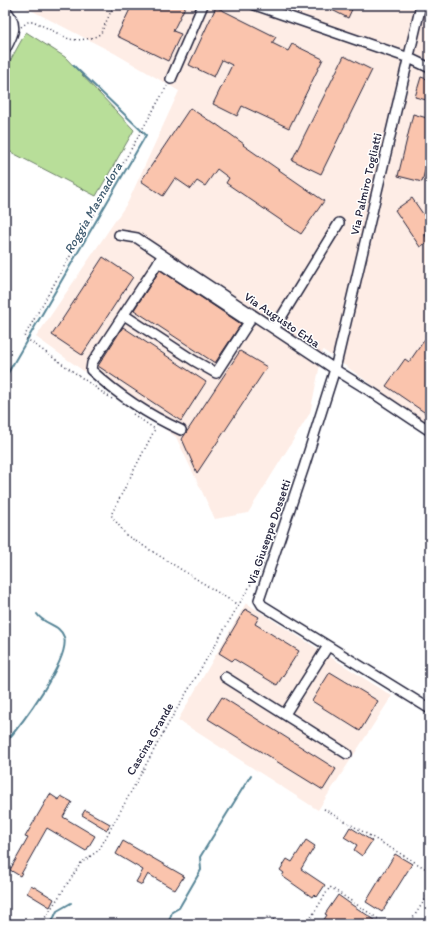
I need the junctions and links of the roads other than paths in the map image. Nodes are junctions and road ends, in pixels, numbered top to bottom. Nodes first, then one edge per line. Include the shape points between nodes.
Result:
1 (203, 5) edge
2 (255, 5) edge
3 (421, 5) edge
4 (5, 9) edge
5 (5, 50) edge
6 (409, 58) junction
7 (430, 68) edge
8 (171, 79) road end
9 (339, 223) dead end
10 (119, 235) dead end
11 (160, 259) junction
12 (124, 315) junction
13 (274, 328) junction
14 (335, 369) junction
15 (181, 430) dead end
16 (430, 431) edge
17 (328, 646) junction
18 (225, 676) dead end
19 (430, 709) edge
20 (285, 714) junction
21 (347, 754) dead end

1 - 8 street
2 - 6 street
3 - 6 street, Via Palmiro Togliatti
4 - 5 street via 13,22 14,33
6 - 7 street
6 - 14 street, Via Palmiro Togliatti
9 - 13 street
10 - 11 street, Via Augusto Erba via 137,238
11 - 12 street
11 - 12 street via 249,322 231,350 216,373
11 - 13 street, Via Augusto Erba
12 - 15 street via 92,363 91,370 135,405
13 - 14 street, Via Augusto Erba
14 - 16 street, Via Augusto Erba
14 - 17 street, Via Giuseppe Dossetti via 259,598 260,602
17 - 19 street, Via Giuseppe Dossetti
17 - 20 street
18 - 20 street
20 - 21 street

